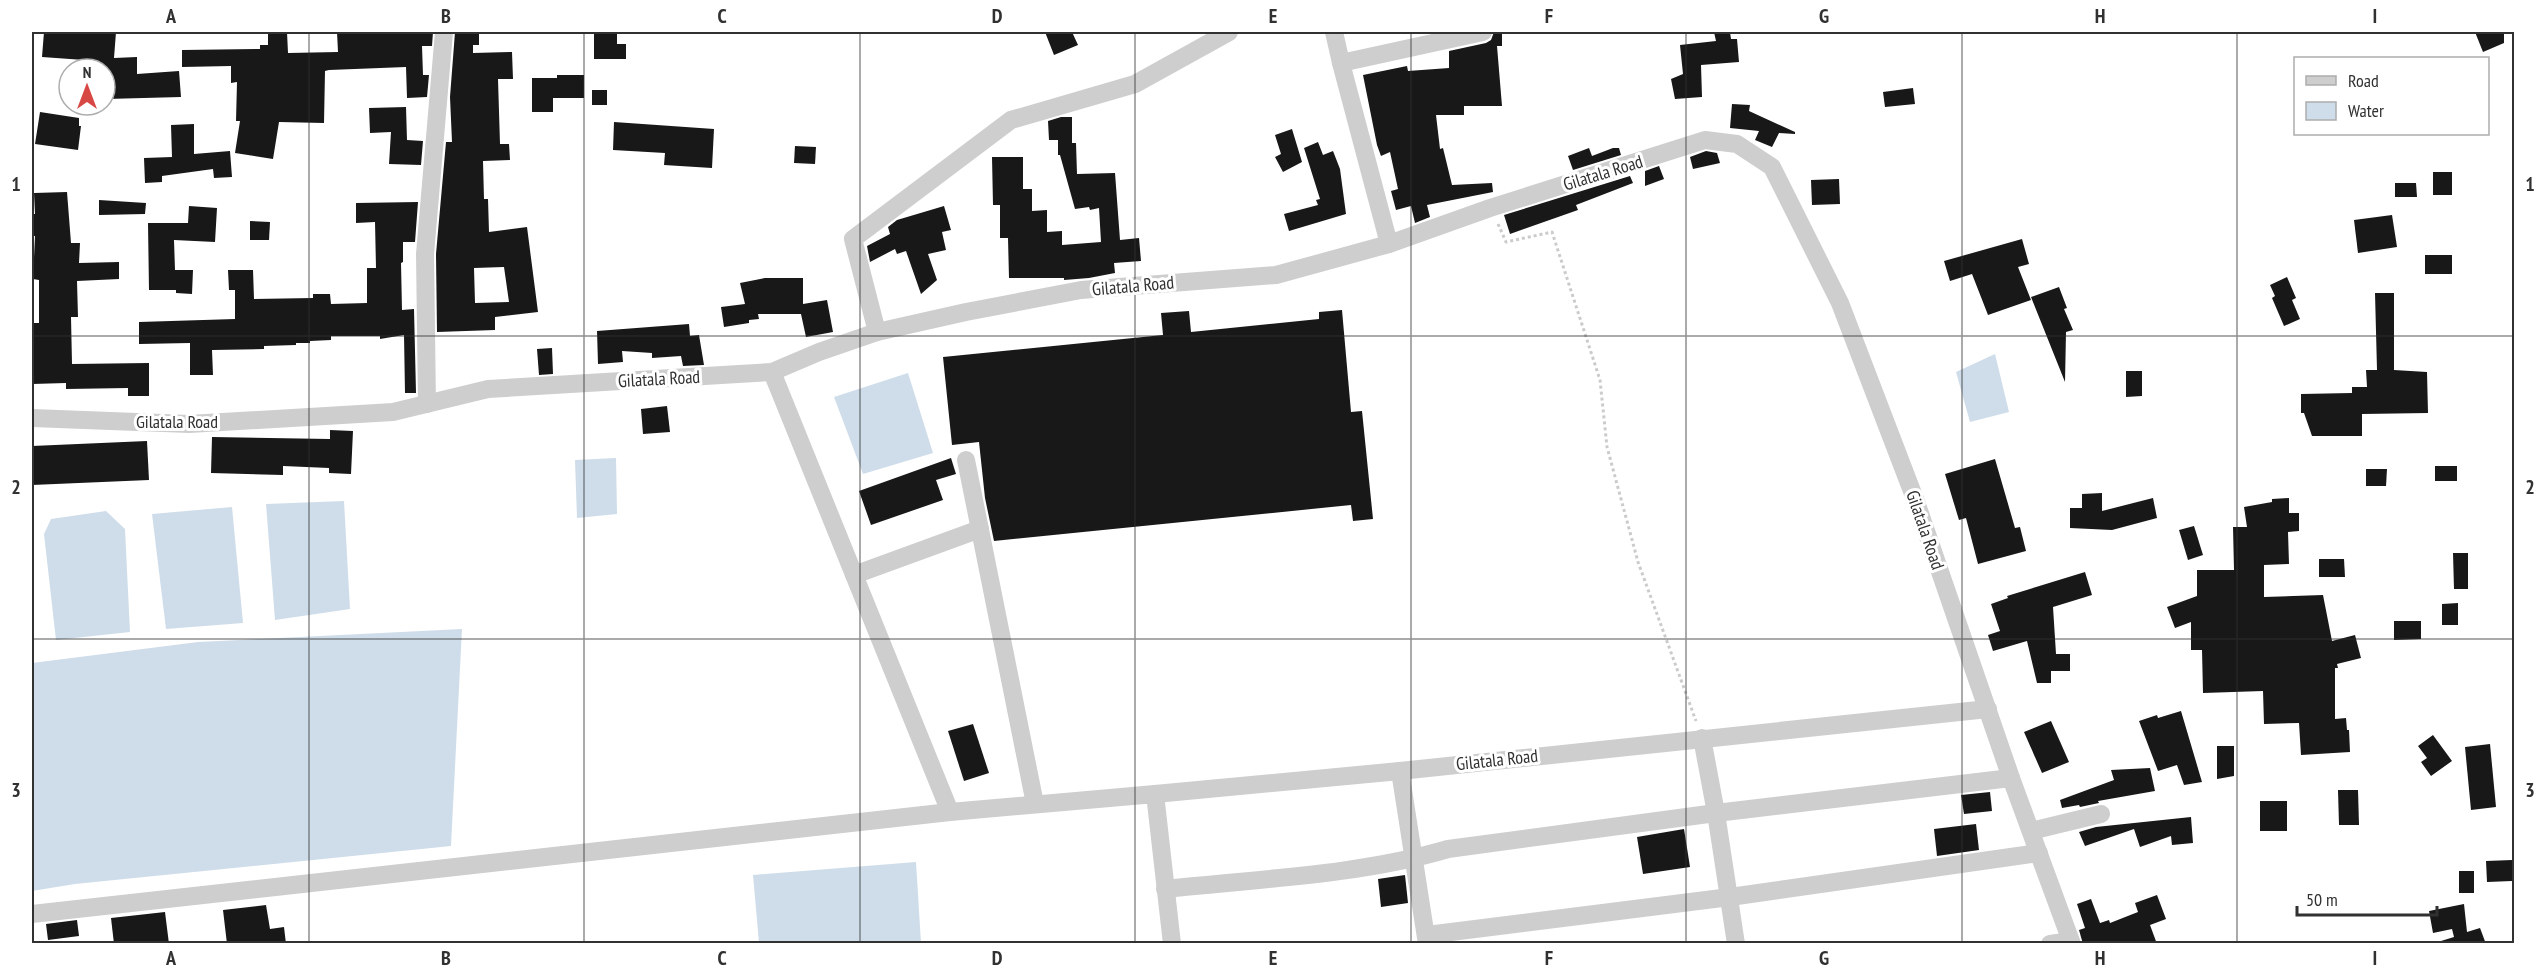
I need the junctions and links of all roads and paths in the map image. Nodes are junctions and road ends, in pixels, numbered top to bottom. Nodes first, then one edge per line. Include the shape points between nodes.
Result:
1 (444, 32) edge
2 (1229, 32) edge
3 (1334, 32) edge
4 (1483, 32) edge
5 (1341, 63) junction
6 (1490, 208) junction
7 (1389, 244) junction
8 (877, 332) junction
9 (772, 372) junction
10 (427, 404) junction
11 (32, 418) edge
12 (966, 460) dead end
13 (980, 529) junction
14 (854, 575) junction
15 (1988, 709) junction
16 (1702, 738) junction
17 (1400, 771) junction
18 (2011, 778) junction
19 (1155, 794) junction
20 (1035, 804) junction
21 (950, 812) junction
22 (1716, 813) junction
23 (2101, 814) dead end
24 (2031, 831) junction
25 (2039, 853) junction
26 (1413, 859) junction
27 (1165, 889) junction
28 (1730, 897) junction
29 (32, 914) edge
30 (1427, 939) edge
31 (2071, 942) edge
32 (1172, 944) edge
33 (1736, 944) edge
34 (2050, 944) edge

1 - 10 street via 425,254
2 - 8 street via 1135,84 1011,120 853,239
3 - 5 street
4 - 5 street
5 - 7 street
6 - 7 street, Gilatala Road
6 - 15 street, Gilatala Road via 1705,140 1737,144 1772,167 1840,303 1915,499
6 - 16 path via 1506,242 1552,232 1600,380 1607,447 1638,562
7 - 8 street, Gilatala Road via 1276,274 1081,290
8 - 9 street, Gilatala Road
9 - 10 street, Gilatala Road via 488,389
9 - 14 street
10 - 11 street, Gilatala Road via 393,412 189,424
12 - 13 street
13 - 14 street
13 - 20 street
14 - 21 street
15 - 16 street, Gilatala Road
15 - 18 street
16 - 17 street, Gilatala Road
16 - 22 street
17 - 19 street, Gilatala Road
17 - 26 street
18 - 22 street
18 - 24 street
19 - 20 street, Gilatala Road
19 - 27 street
20 - 21 street, Gilatala Road
21 - 29 street, Gilatala Road
22 - 26 street via 1448,849
22 - 28 street
23 - 24 street
24 - 25 street
25 - 28 street
25 - 31 street
26 - 27 street
26 - 30 street
27 - 32 street
28 - 30 street
28 - 33 street
31 - 34 street

